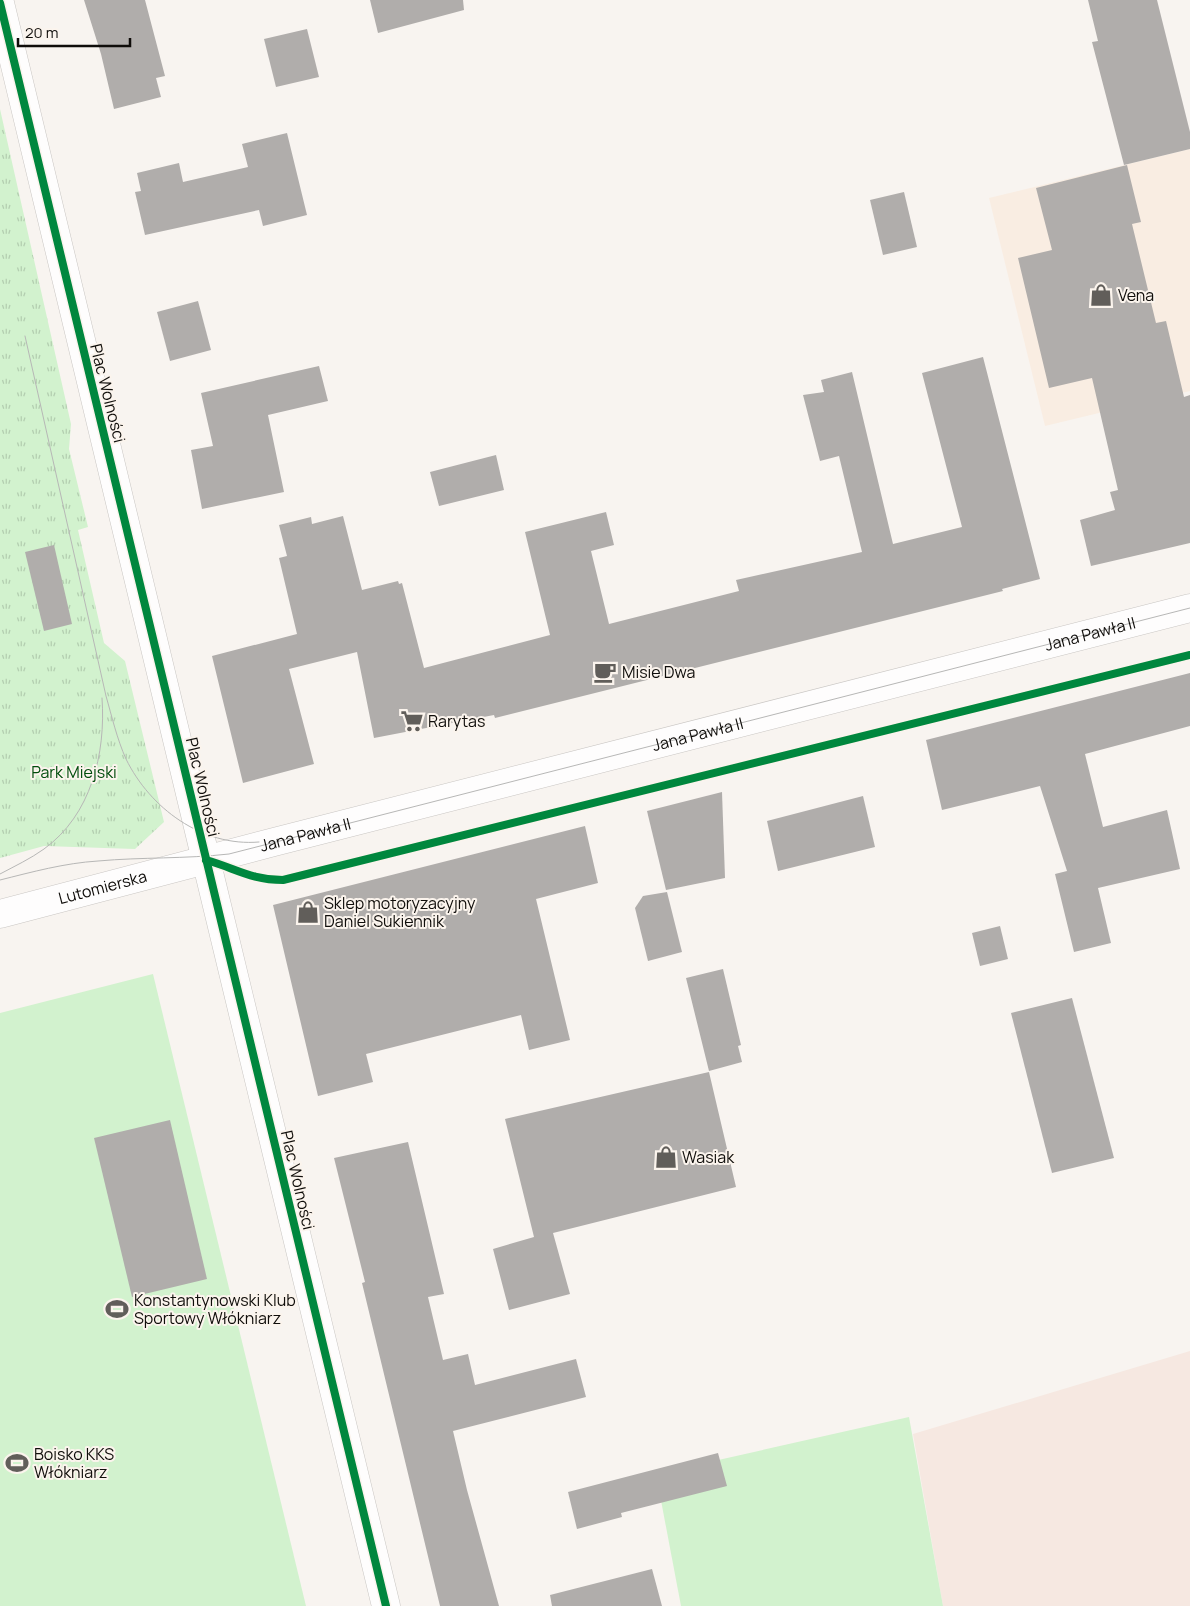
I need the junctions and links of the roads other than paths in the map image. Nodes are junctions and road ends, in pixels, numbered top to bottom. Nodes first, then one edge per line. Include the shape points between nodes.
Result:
1 (0, 3) edge
2 (1190, 608) edge
3 (206, 860) junction
4 (0, 914) edge
5 (386, 1606) edge

1 - 3 street, Plac Wolności
2 - 3 street, Jana Pawła II
3 - 4 street, Lutomierska
3 - 5 street, Plac Wolności

